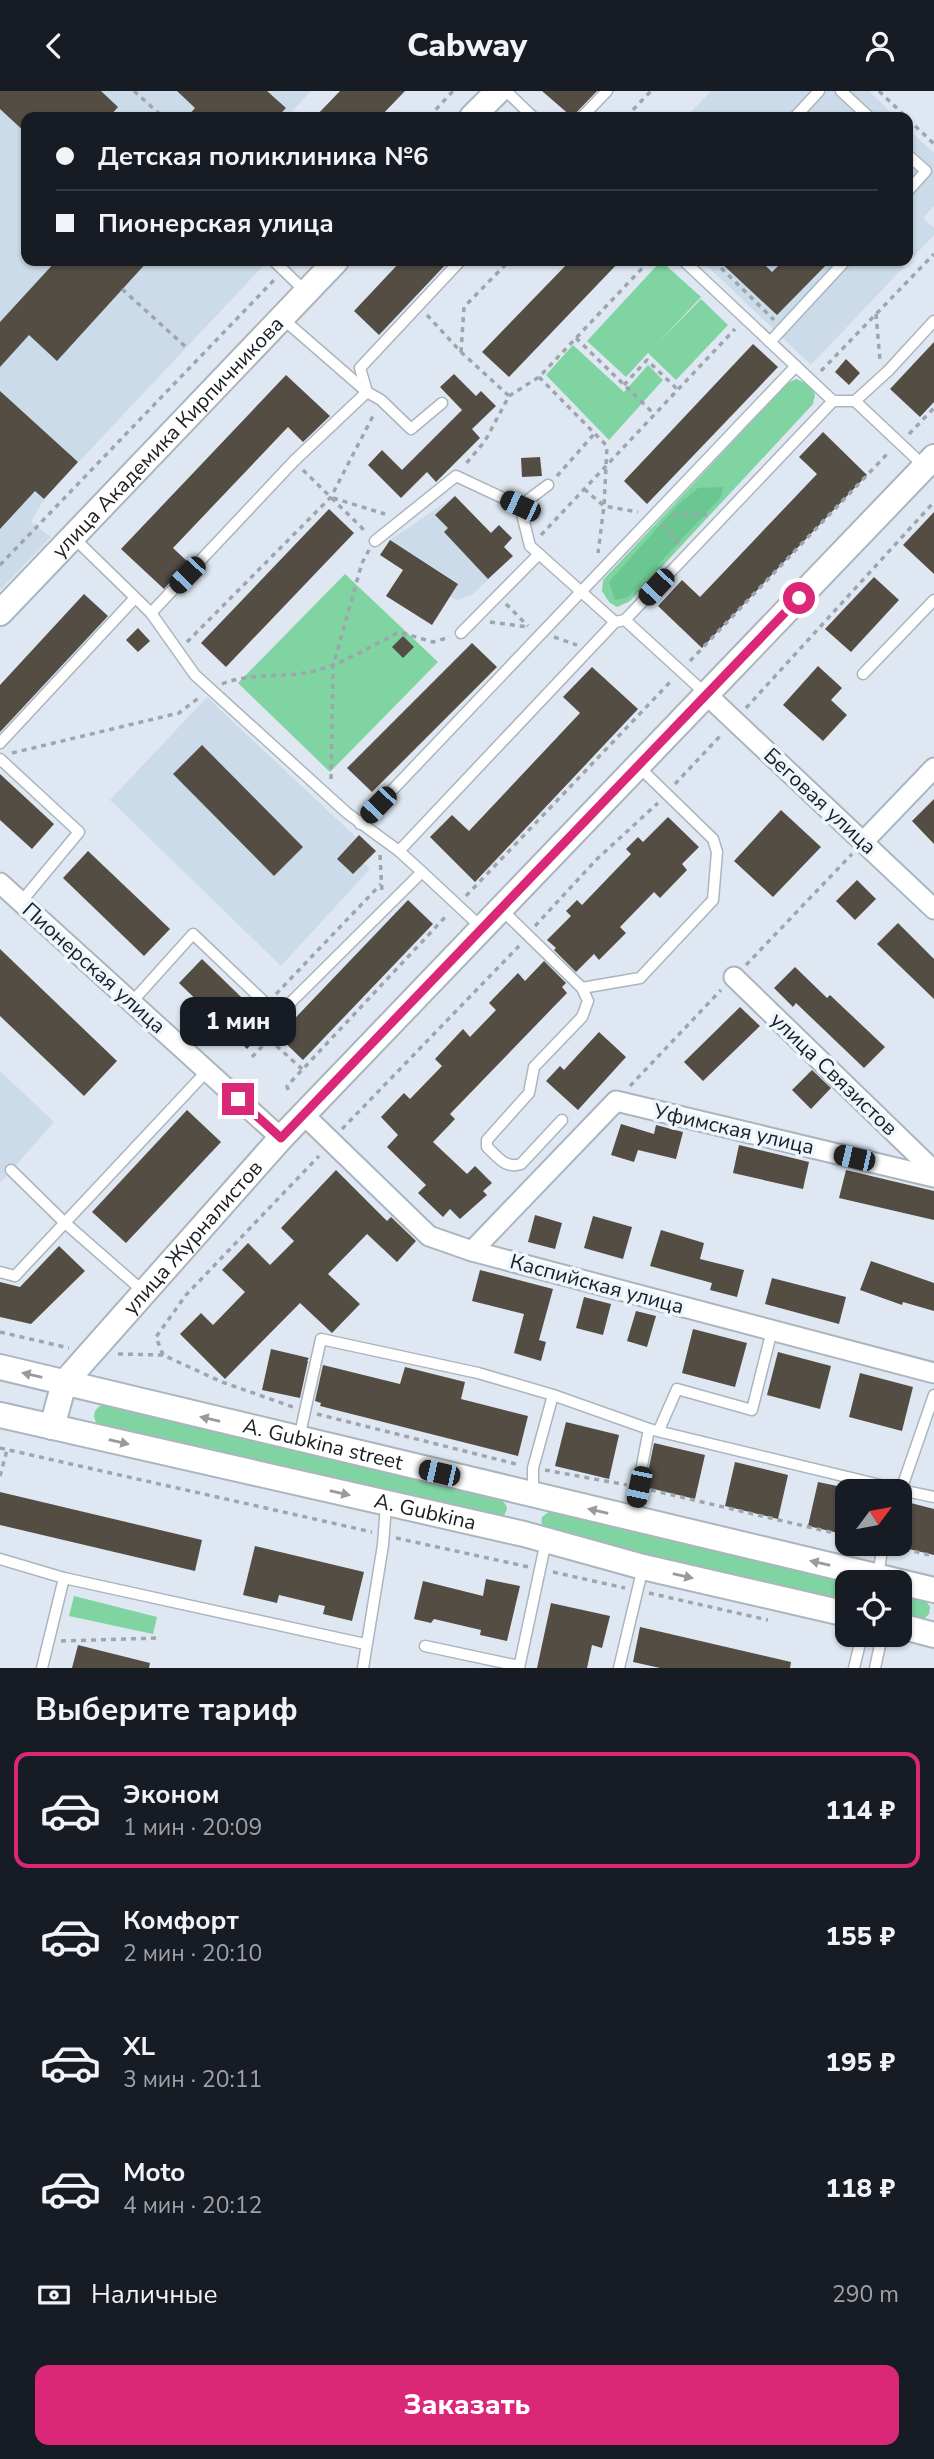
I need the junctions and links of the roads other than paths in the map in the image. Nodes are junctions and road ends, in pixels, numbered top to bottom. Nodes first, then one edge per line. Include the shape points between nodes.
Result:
1 (498, 91) edge
2 (506, 91) edge
3 (607, 91) edge
4 (818, 91) edge
5 (841, 91) edge
6 (477, 112) edge
7 (528, 112) edge
8 (587, 112) edge
9 (799, 112) edge
10 (864, 112) edge
11 (913, 159) edge
12 (913, 185) edge
13 (279, 266) edge
14 (331, 266) edge
15 (455, 266) edge
16 (689, 266) edge
17 (840, 266) edge
18 (306, 292) junction
19 (282, 318) junction
20 (934, 321) edge
21 (770, 342) junction
22 (796, 366) junction
23 (367, 392) junction
24 (832, 401) junction
25 (856, 401) junction
26 (442, 403) dead end
27 (930, 462) edge
28 (548, 485) road end
29 (520, 506) junction
30 (72, 537) junction
31 (374, 541) road end
32 (539, 554) junction
33 (582, 593) junction
34 (134, 599) junction
35 (934, 600) edge
36 (0, 613) edge
37 (151, 613) junction
38 (620, 621) junction
39 (461, 633) road end
40 (863, 674) dead end
41 (706, 694) junction
42 (0, 743) edge
43 (0, 757) edge
44 (638, 765) junction
45 (934, 768) edge
46 (360, 824) junction
47 (863, 842) junction
48 (400, 851) junction
49 (422, 873) junction
50 (0, 883) edge
51 (21, 902) junction
52 (501, 909) junction
53 (934, 909) edge
54 (482, 928) junction
55 (734, 977) dead end
56 (582, 988) junction
57 (131, 1003) junction
58 (207, 1071) junction
59 (304, 1115) junction
60 (562, 1120) dead end
61 (281, 1138) junction
62 (11, 1170) dead end
63 (934, 1174) edge
64 (64, 1222) junction
65 (472, 1251) junction
66 (0, 1272) edge
67 (144, 1292) junction
68 (772, 1330) junction
69 (0, 1367) edge
70 (934, 1373) edge
71 (64, 1383) junction
72 (553, 1395) junction
73 (934, 1395) edge
74 (0, 1415) edge
75 (52, 1427) junction
76 (654, 1429) junction
77 (298, 1440) junction
78 (852, 1479) edge
79 (904, 1479) edge
80 (912, 1493) edge
81 (533, 1496) junction
82 (934, 1497) edge
83 (386, 1504) junction
84 (632, 1519) junction
85 (535, 1538) junction
86 (0, 1559) edge
87 (852, 1570) edge
88 (64, 1578) junction
89 (640, 1579) junction
90 (912, 1584) edge
91 (934, 1590) edge
92 (835, 1612) edge
93 (912, 1629) edge
94 (934, 1635) edge
95 (365, 1644) junction
96 (425, 1646) dead end
97 (859, 1647) edge
98 (880, 1647) edge
99 (519, 1667) edge
100 (42, 1668) edge
101 (363, 1668) edge
102 (619, 1668) edge
103 (854, 1668) edge
104 (875, 1668) edge

1 - 6 street
2 - 7 lane
3 - 8 lane
4 - 9 lane
5 - 10 lane
11 - 12 lane via 926,171
13 - 18 lane
14 - 18 street, улица Академика Кирпичникова
15 - 23 lane via 360,368
16 - 21 lane
17 - 21 lane
18 - 19 street, улица Академика Кирпичникова
19 - 23 lane
19 - 30 street, улица Академика Кирпичникова
20 - 25 lane
21 - 22 lane
22 - 24 lane
22 - 33 lane
23 - 26 lane via 382,400 411,429
23 - 37 lane via 294,461
24 - 25 lane
24 - 38 lane
25 - 27 lane via 899,442
27 - 41 street, улица Журналистов
28 - 29 lane
29 - 31 lane via 456,476
29 - 32 lane via 530,546
30 - 34 lane
30 - 36 street, улица Академика Кирпичникова
32 - 33 lane
32 - 39 lane
33 - 38 lane
33 - 46 lane
34 - 37 lane
34 - 42 lane
35 - 40 lane
37 - 46 lane via 195,675 330,798 342,817
38 - 41 lane
38 - 48 lane
41 - 44 street, улица Журналистов
41 - 47 street, Беговая улица
43 - 51 lane via 79,832
44 - 52 street, улица Журналистов
44 - 56 lane via 713,839 717,852 713,900 640,978
45 - 47 street
46 - 48 lane
47 - 53 street, Беговая улица
48 - 49 lane
49 - 54 lane
49 - 57 lane via 278,1015 192,934
50 - 51 street, Пионерская улица
51 - 57 street, Пионерская улица
52 - 54 street, улица Журналистов
52 - 56 lane
54 - 59 street, улица Журналистов
55 - 63 street, улица Связистов
56 - 60 lane via 589,1001 582,1017 534,1067 529,1093 487,1140 487,1147 513,1167
57 - 58 street, Пионерская улица
58 - 61 street, Пионерская улица
58 - 64 lane
59 - 61 street, улица Журналистов
59 - 65 street, Каспийская улица via 429,1236
61 - 67 street, улица Журналистов
62 - 64 lane
63 - 65 street, Уфимская улица via 616,1101
64 - 66 lane via 15,1276
64 - 67 lane
65 - 68 street, Каспийская улица
67 - 71 street, улица Журналистов
68 - 70 street, Каспийская улица
68 - 76 lane via 752,1410 677,1389
71 -> 69 street, A. Gubkina street
71 - 75 street
77 -> 71 street, A. Gubkina street
72 - 76 lane
72 - 77 lane via 478,1373 321,1339
72 - 81 lane via 533,1468
73 - 79 lane
74 - 75 street, A. Gubkina
75 -> 83 street, A. Gubkina
76 - 78 lane
76 - 84 lane
77 - 81 street, A. Gubkina street
80 - 82 lane
84 -> 81 street, A. Gubkina street
81 - 85 street
83 - 85 street, A. Gubkina
83 - 95 lane
87 -> 84 street, A. Gubkina street
85 - 89 street, A. Gubkina
85 - 99 lane via 540,1569
86 - 88 lane
88 - 95 lane
88 - 100 lane
89 -> 92 street, A. Gubkina
89 - 102 lane
90 - 91 street, A. Gubkina street
93 - 94 street
95 - 101 lane
96 - 99 lane
97 - 103 lane
98 - 104 lane

